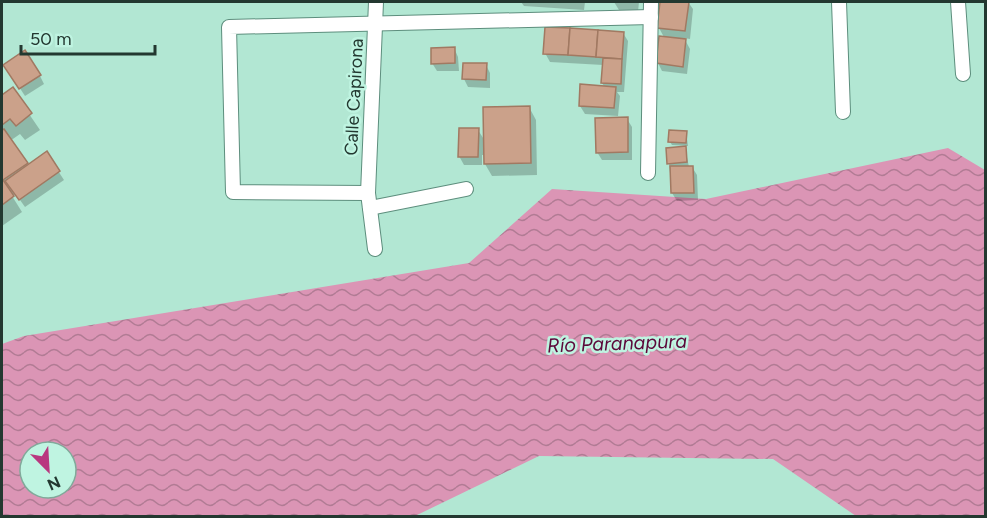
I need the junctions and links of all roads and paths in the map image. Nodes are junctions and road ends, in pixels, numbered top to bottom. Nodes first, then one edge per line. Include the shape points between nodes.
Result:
1 (376, 2) edge
2 (651, 2) edge
3 (839, 2) edge
4 (958, 2) edge
5 (651, 17) junction
6 (375, 24) junction
7 (963, 74) dead end
8 (843, 112) dead end
9 (648, 172) dead end
10 (466, 189) dead end
11 (368, 193) junction
12 (370, 208) junction
13 (375, 249) dead end

1 - 6 street, Calle Capirona
2 - 5 street
3 - 8 street
4 - 7 street
5 - 6 street
5 - 9 street
6 - 11 street, Calle Capirona
6 - 11 street via 229,27 233,192
10 - 12 street
11 - 12 street, Calle Capirona
12 - 13 street, Calle Capirona

